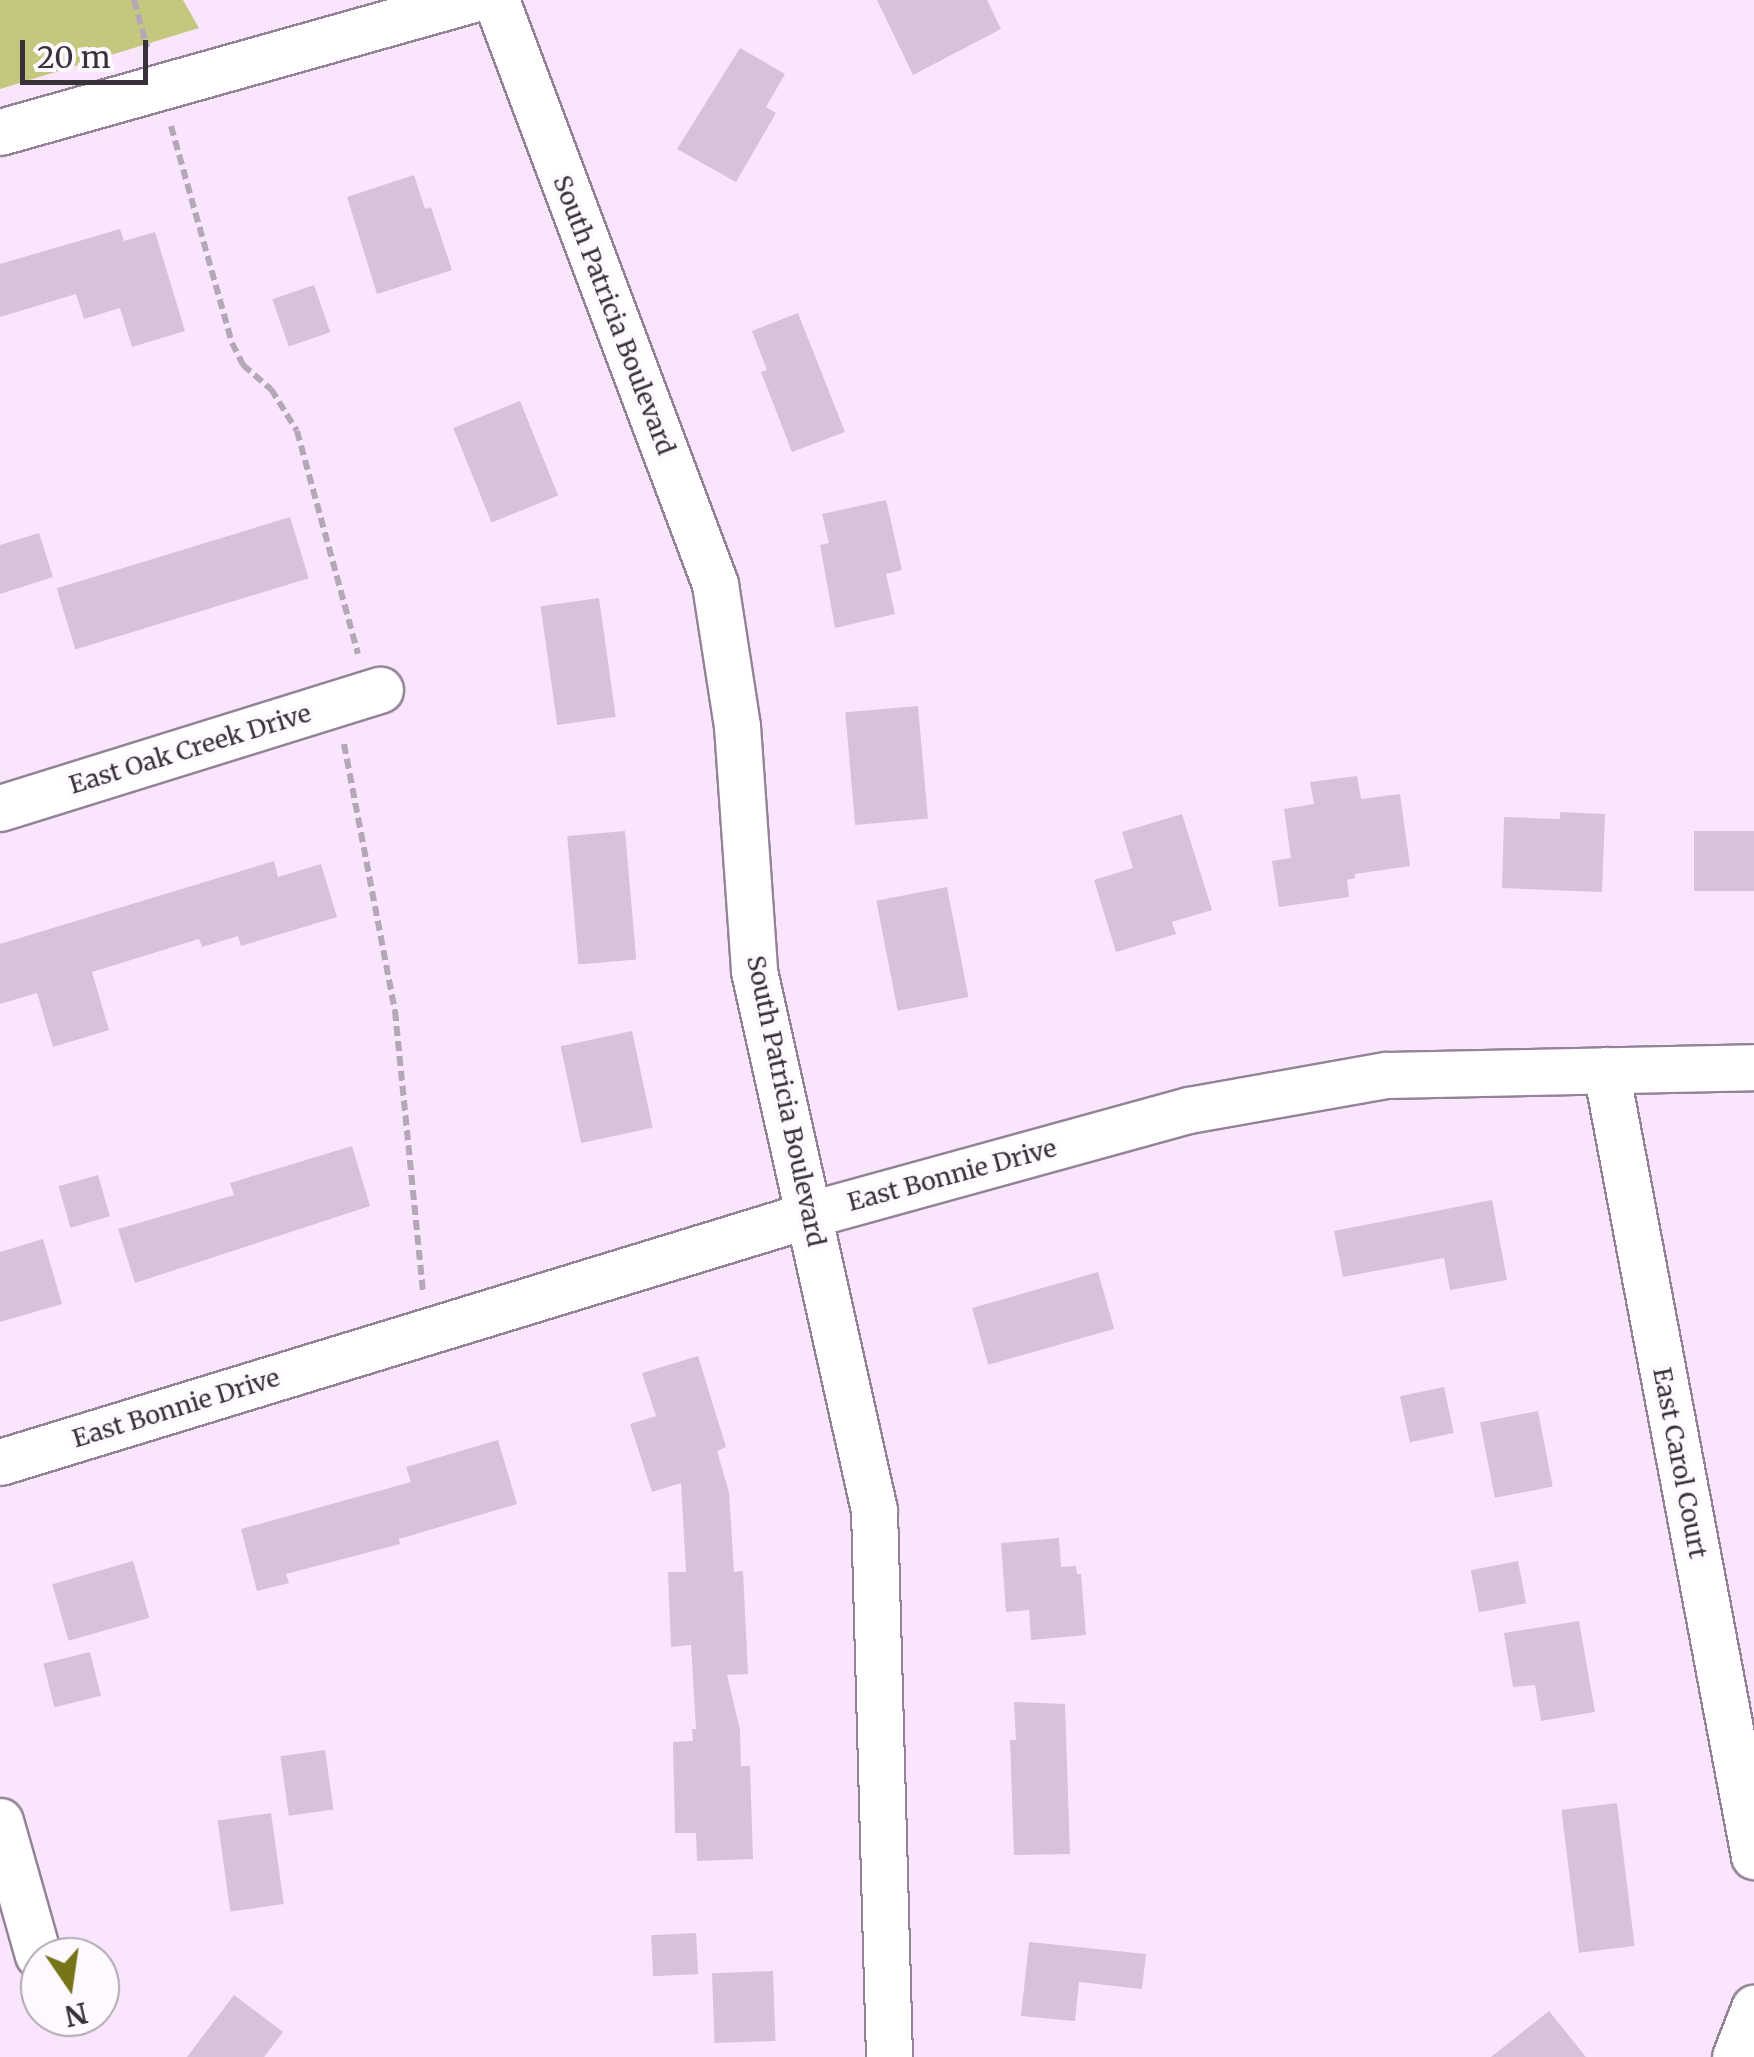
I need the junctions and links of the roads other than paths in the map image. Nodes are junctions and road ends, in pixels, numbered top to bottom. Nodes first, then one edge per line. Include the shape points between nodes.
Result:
1 (470, 0) edge
2 (496, 0) edge
3 (0, 132) edge
4 (362, 696) road end
5 (0, 808) edge
6 (1754, 1067) edge
7 (1606, 1070) junction
8 (810, 1214) junction
9 (0, 1462) edge
10 (0, 1820) edge
11 (1754, 1856) edge
12 (33, 1937) edge
13 (1754, 2008) edge
14 (888, 2057) edge
15 (1735, 2057) edge

1 - 3 street
2 - 8 street, South Patricia Boulevard via 715,584 737,726 754,971
4 - 5 street, East Oak Creek Drive
6 - 7 street, East Bonnie Drive
7 - 8 street, East Bonnie Drive via 1386,1075 1190,1110
7 - 11 street, East Carol Court
8 - 9 street, East Bonnie Drive
8 - 14 street, South Patricia Boulevard via 874,1510
10 - 12 street
13 - 15 street

